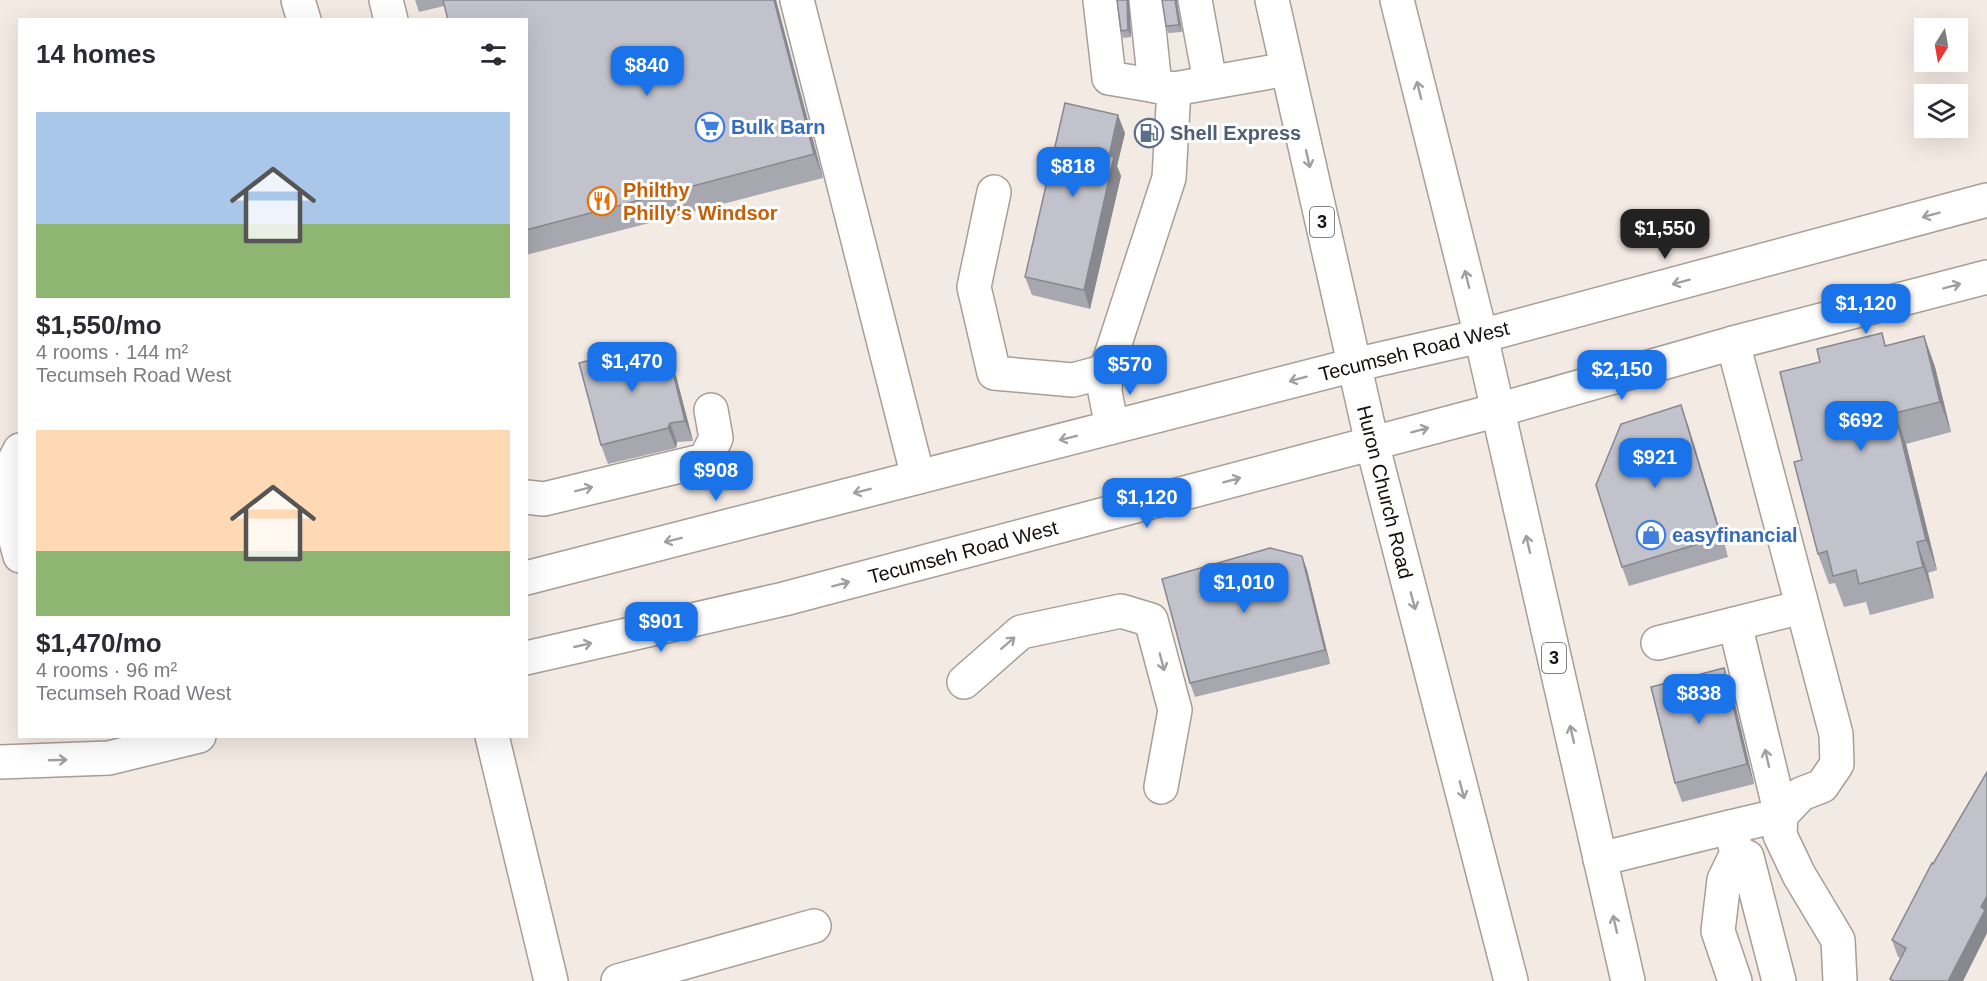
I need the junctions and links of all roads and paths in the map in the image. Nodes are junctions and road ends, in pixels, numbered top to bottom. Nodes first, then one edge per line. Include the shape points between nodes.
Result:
1 (298, 0) edge
2 (386, 0) edge
3 (797, 0) edge
4 (1100, 0) edge
5 (1146, 0) edge
6 (1195, 0) edge
7 (1272, 0) edge
8 (1396, 0) edge
9 (303, 18) edge
10 (390, 18) edge
11 (1287, 69) junction
12 (1210, 82) junction
13 (1164, 87) junction
14 (994, 192) dead end
15 (1987, 200) edge
16 (1987, 277) edge
17 (1481, 336) junction
18 (1733, 343) junction
19 (1354, 365) junction
20 (1106, 371) junction
21 (711, 410) dead end
22 (1498, 410) junction
23 (1112, 427) junction
24 (1372, 443) junction
25 (18, 455) edge
26 (918, 477) junction
27 (7, 484) edge
28 (528, 497) edge
29 (18, 545) edge
30 (528, 577) edge
31 (1802, 607) junction
32 (1736, 624) junction
33 (1658, 643) dead end
34 (528, 658) edge
35 (964, 682) dead end
36 (18, 738) edge
37 (191, 738) edge
38 (492, 738) edge
39 (0, 748) edge
40 (0, 762) edge
41 (1161, 787) dead end
42 (1781, 815) junction
43 (1734, 840) junction
44 (1600, 859) junction
45 (814, 926) dead end
46 (551, 981) edge
47 (618, 981) edge
48 (1511, 981) edge
49 (1628, 981) edge
50 (1735, 981) edge
51 (1779, 981) edge
52 (1840, 981) edge

1 - 9 main road
2 - 10 main road
3 - 26 main road
4 - 13 main road via 1109,78
5 - 13 main road
6 - 12 main road
7 - 11 main road, Huron Church Road / 3
17 -> 8 main road, 3
11 - 12 main road
11 -> 19 main road, Huron Church Road / 3
12 - 13 main road
13 - 20 main road via 1169,178
14 - 20 main road via 974,287 994,373 1073,380
15 -> 17 main road, Tecumseh Road West
18 -> 16 main road, Tecumseh Road West
17 - 19 main road, Tecumseh Road West
17 - 22 main road, 3
18 - 22 main road, Tecumseh Road West
18 - 31 main road
19 -> 23 main road, Tecumseh Road West
19 - 24 main road, Huron Church Road / 3
20 - 23 main road via 1105,392
28 -> 21 main road via 544,499 705,460 716,438
24 -> 22 main road, Tecumseh Road West
44 -> 22 main road, 3
23 -> 26 main road, Tecumseh Road West
34 -> 24 main road, Tecumseh Road West via 784,599
24 -> 48 main road, Huron Church Road / 3
25 - 27 main road
26 -> 30 main road, Tecumseh Road West
27 - 29 main road
31 - 32 main road
31 - 42 main road via 1836,734 1837,764 1822,786 1801,794
32 - 33 main road
42 -> 32 main road
35 -> 41 main road via 1021,632 1121,611 1151,620 1175,710
36 - 39 main road
40 -> 37 main road via 109,758
38 - 46 main road
42 - 43 main road
42 - 52 main road via 1780,835 1838,940
43 - 44 main road
43 - 50 main road via 1718,931
43 - 51 main road via 1748,857
49 -> 44 main road, 3
45 - 47 main road

